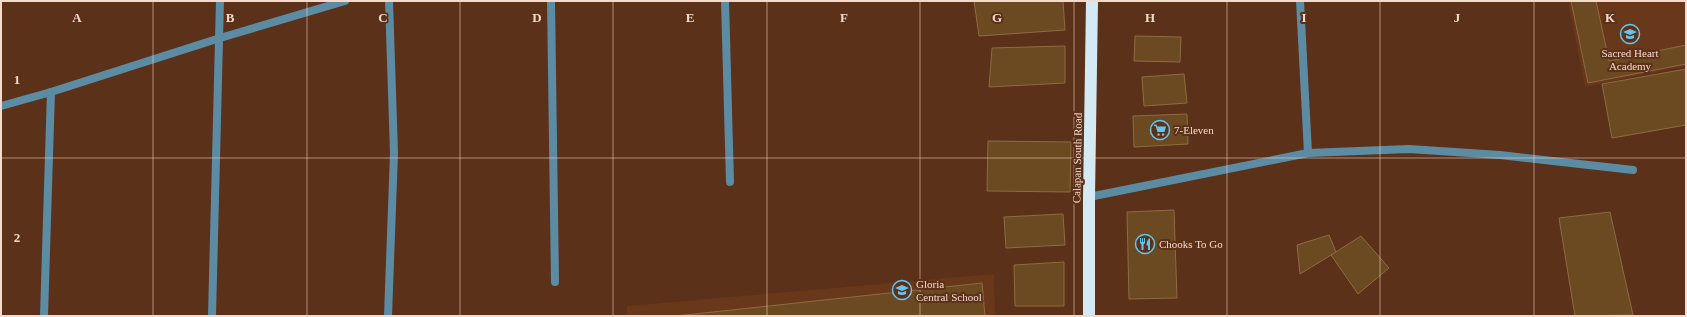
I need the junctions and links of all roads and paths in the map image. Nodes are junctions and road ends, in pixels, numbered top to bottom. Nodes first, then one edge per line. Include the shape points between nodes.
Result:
1 (220, 1) edge
2 (345, 1) edge
3 (389, 1) edge
4 (551, 1) edge
5 (725, 1) edge
6 (1092, 1) edge
7 (1300, 1) edge
8 (220, 38) junction
9 (51, 92) junction
10 (1, 106) edge
11 (1308, 153) junction
12 (1633, 170) dead end
13 (730, 182) dead end
14 (1089, 197) junction
15 (555, 282) dead end
16 (44, 316) edge
17 (212, 316) edge
18 (388, 316) edge
19 (1089, 316) edge

1 - 8 street
2 - 8 street
3 - 18 street via 394,153
4 - 15 street
5 - 13 street
6 - 14 highway, Calapan South Road
7 - 11 street
8 - 9 street
8 - 17 street
9 - 10 street
9 - 16 street
11 - 12 street via 1409,149 1500,155
11 - 14 street
14 - 19 highway, Calapan South Road

